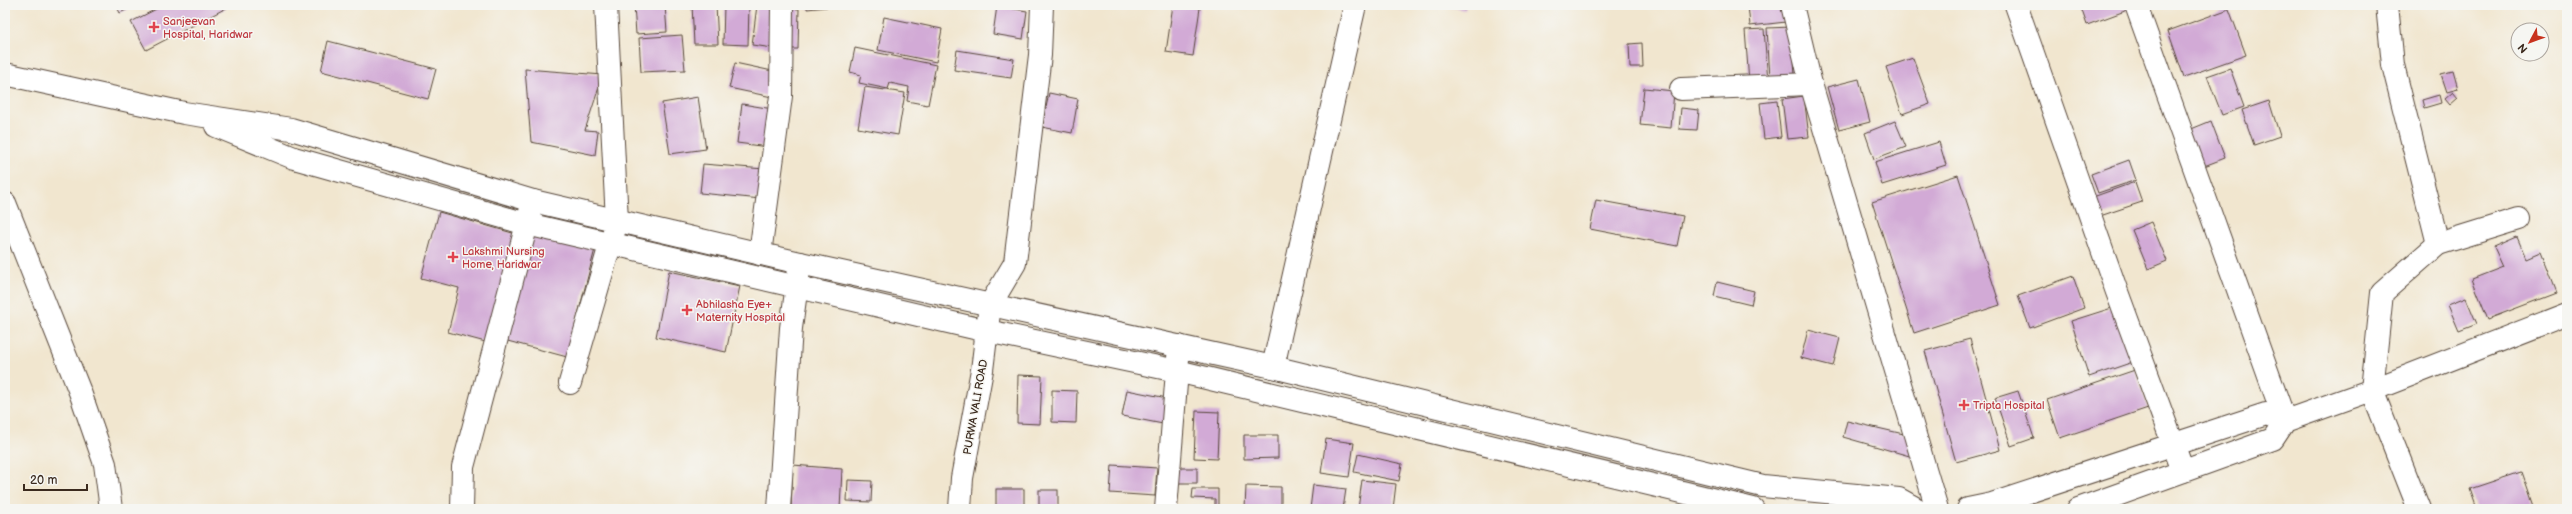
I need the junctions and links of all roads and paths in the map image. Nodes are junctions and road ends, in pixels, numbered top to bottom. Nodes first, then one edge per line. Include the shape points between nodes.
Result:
1 (606, 5) edge
2 (782, 5) edge
3 (1042, 5) edge
4 (1355, 5) edge
5 (1792, 5) edge
6 (2016, 5) edge
7 (2136, 5) edge
8 (2387, 5) edge
9 (5, 74) edge
10 (1811, 84) junction
11 (1681, 90) dead end
12 (184, 113) junction
13 (533, 201) junction
14 (5, 203) edge
15 (2519, 219) dead end
16 (617, 221) junction
17 (527, 224) junction
18 (610, 244) junction
19 (2438, 244) junction
20 (760, 254) junction
21 (800, 263) junction
22 (797, 287) junction
23 (990, 305) junction
24 (2567, 314) edge
25 (987, 331) junction
26 (1179, 346) junction
27 (1273, 367) junction
28 (1176, 371) junction
29 (570, 383) dead end
30 (2372, 390) junction
31 (2285, 421) junction
32 (2173, 445) junction
33 (2183, 471) junction
34 (2085, 508) edge
35 (111, 509) edge
36 (462, 509) edge
37 (779, 509) edge
38 (960, 509) edge
39 (1166, 509) edge
40 (1753, 509) edge
41 (1917, 509) edge
42 (1937, 509) edge
43 (1968, 509) edge
44 (2419, 509) edge

1 - 16 street
2 - 20 street via 781,96
3 - 23 street via 1040,55 1015,263
4 - 27 street
5 - 10 street
6 - 32 street
7 - 31 street
8 - 19 street via 2394,65
9 - 12 street
10 - 11 street
10 - 42 street
12 - 13 street via 291,129
12 - 17 street via 294,158
13 - 16 street
13 - 17 street
14 - 35 street via 105,464
15 - 19 street
16 - 18 street
16 - 20 street
17 - 18 street
17 - 36 street via 463,467
18 - 22 street
18 - 29 street
19 - 30 street via 2382,293
20 - 21 street
21 - 22 street
21 - 23 street
22 - 25 street
22 - 37 street via 790,342
23 - 25 street, PURWA VALI ROAD
23 - 26 street
24 - 30 street
25 - 28 street
25 - 38 street, PURWA VALI ROAD via 962,478
26 - 27 street
26 - 28 street
27 - 41 street via 1764,486 1899,499
28 - 39 street
28 - 40 street
30 - 31 street
30 - 44 street
31 - 32 street via 2266,414
31 - 33 street via 2273,439
32 - 33 street
32 - 43 street via 1992,504
33 - 34 street

